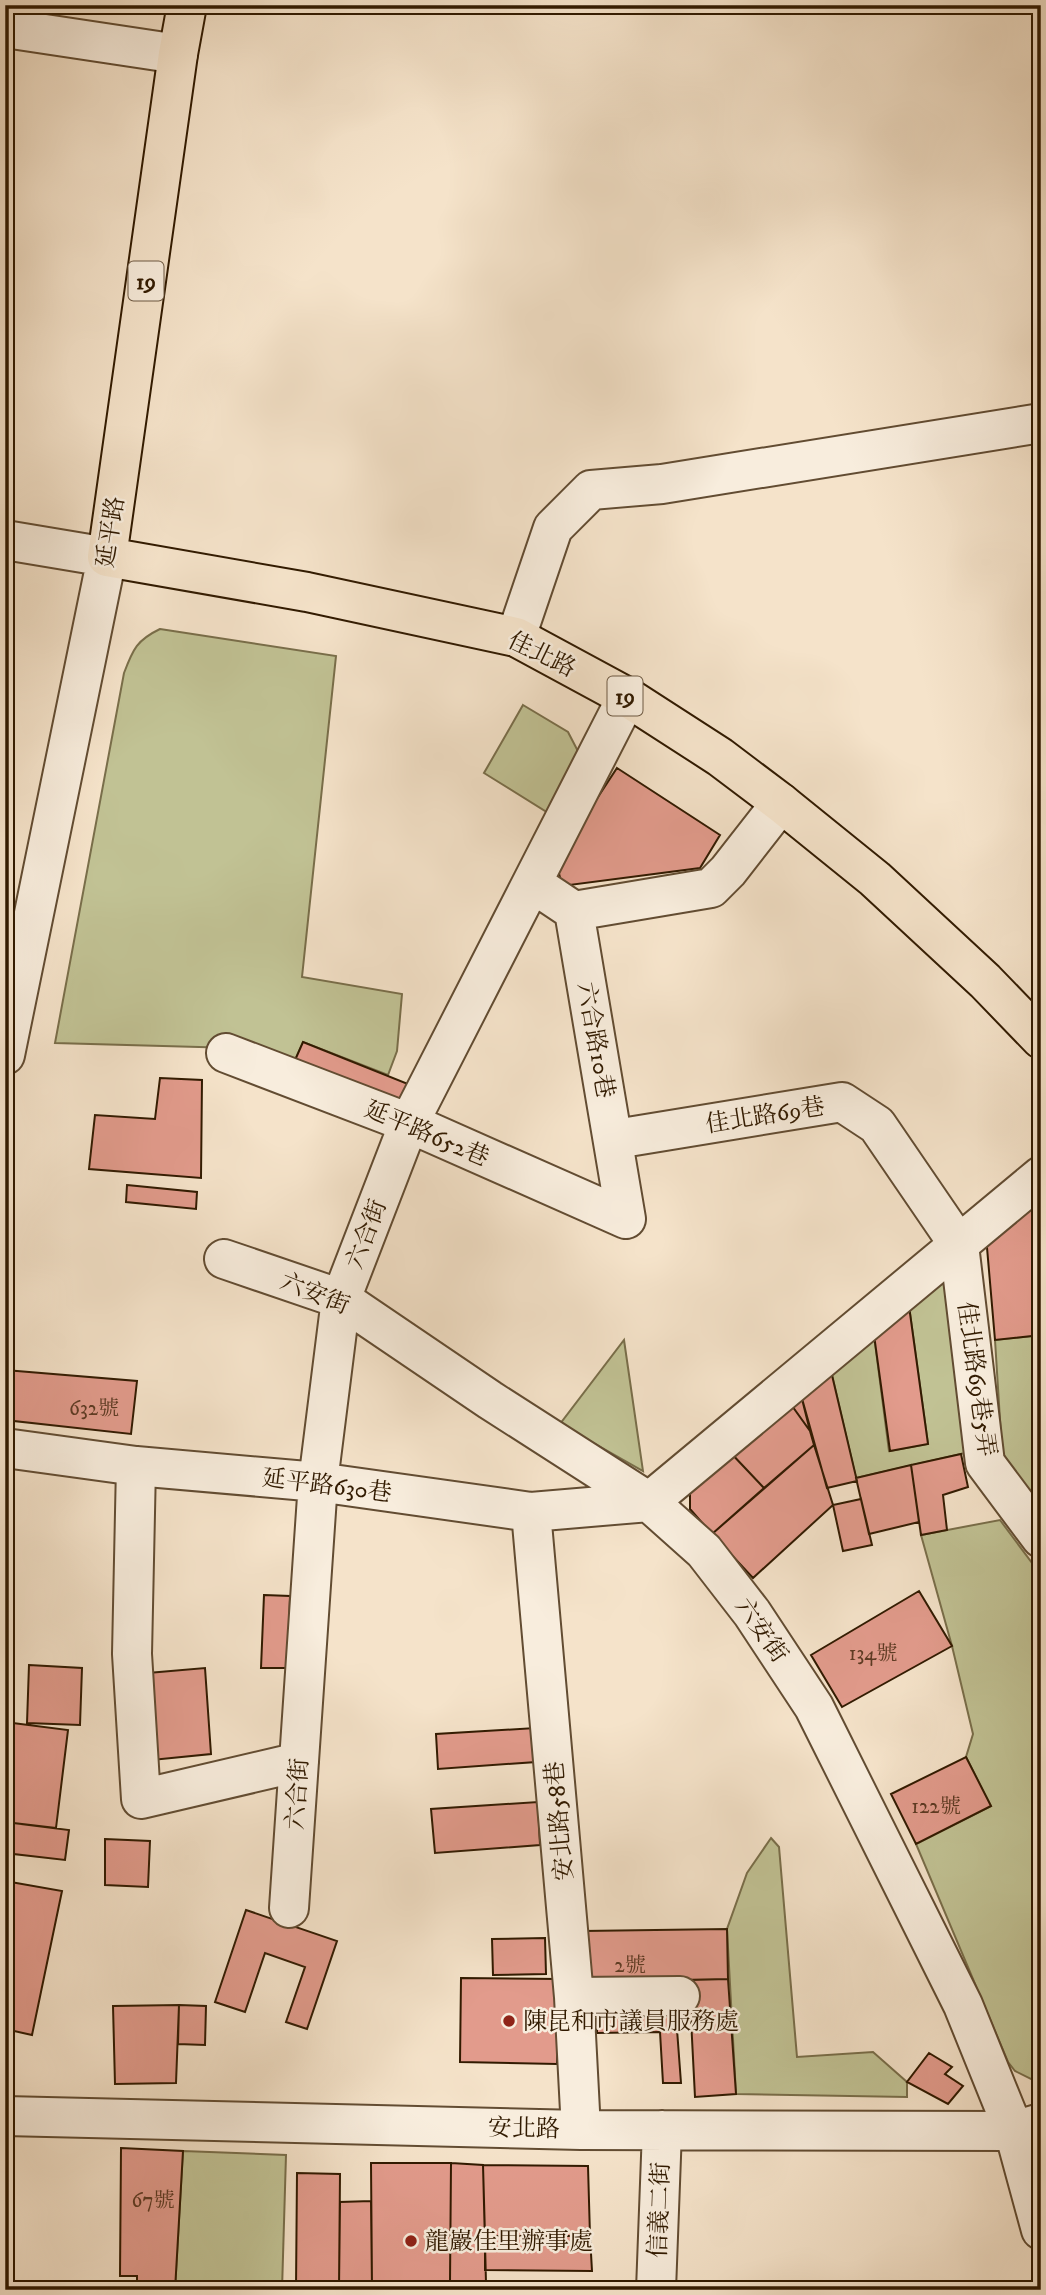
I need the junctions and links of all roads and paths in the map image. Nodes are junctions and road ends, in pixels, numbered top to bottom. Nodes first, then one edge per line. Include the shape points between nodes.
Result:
1 (187, 5) edge
2 (5, 28) edge
3 (178, 54) junction
4 (1041, 423) edge
5 (5, 540) edge
6 (107, 557) junction
7 (516, 637) junction
8 (627, 697) junction
9 (780, 803) junction
10 (532, 883) junction
11 (574, 911) junction
12 (1041, 1039) edge
13 (226, 1053) dead end
14 (5, 1055) edge
15 (409, 1124) junction
16 (628, 1137) dead end
17 (1041, 1176) edge
18 (626, 1219) joint
19 (959, 1245) junction
20 (224, 1259) dead end
21 (341, 1299) junction
22 (5, 1448) edge
23 (136, 1466) junction
24 (318, 1482) junction
25 (649, 1503) junction
26 (531, 1512) junction
27 (1041, 1538) edge
28 (299, 1762) junction
29 (289, 1908) dead end
30 (680, 1996) dead end
31 (575, 1997) junction
32 (5, 2116) edge
33 (1027, 2127) edge
34 (581, 2130) junction
35 (662, 2130) junction
36 (1041, 2230) edge
37 (656, 2290) edge

1 - 3 main road, 延平路 / 19
2 - 3 street
3 - 6 main road, 延平路 / 19
4 - 7 street via 662,484 591,490 553,528
5 - 6 street, 佳北路
6 - 7 main road, 佳北路 / 19 via 307,592
6 - 14 street, 延平路
7 - 8 main road, 佳北路 / 19
8 - 9 main road, 佳北路 / 19 via 720,757
8 - 10 street, 六合街
9 - 11 street via 710,888
9 - 12 main road, 佳北路 / 19 via 875,879
10 - 11 street
10 - 15 street, 六合街
11 - 18 street, 六合路10巷
13 - 15 street, 延平路652巷
15 - 18 street, 延平路652巷
15 - 21 street, 六合街
16 - 19 street, 佳北路69巷 via 842,1102 877,1125
17 - 19 street
19 - 25 street
19 - 27 street, 佳北路69巷5弄 via 985,1464
20 - 21 street, 六安街
21 - 24 street, 六合街
21 - 25 street, 六安街
22 - 23 street, 延平路630巷
23 - 24 street, 延平路630巷
23 - 28 street via 132,1654 141,1799
24 - 26 street, 延平路630巷
24 - 28 street, 六合街
25 - 26 street, 延平路630巷
25 - 33 street, 六安街 via 704,1551 814,1707
26 - 31 street, 安北路58巷
28 - 29 street, 六合街
30 - 31 street
31 - 34 street, 安北路58巷
32 - 34 street, 安北路
33 - 35 street, 安北路
33 - 36 street, 六安街
34 - 35 street, 安北路
35 - 37 street, 信義二街

